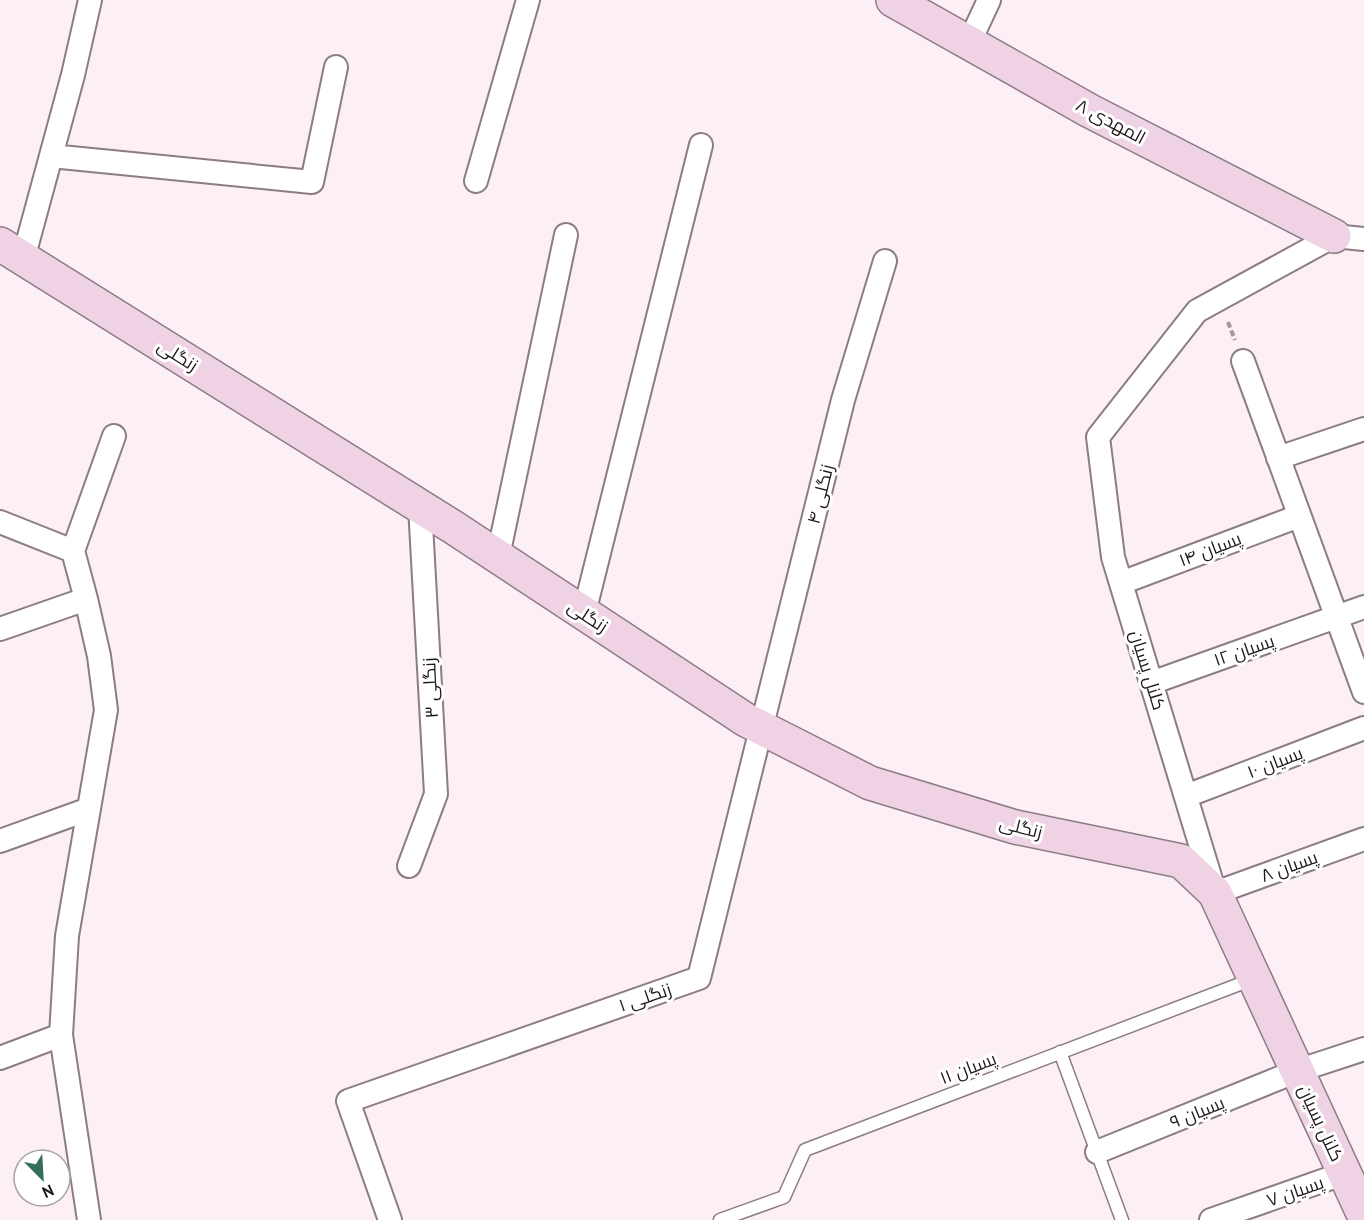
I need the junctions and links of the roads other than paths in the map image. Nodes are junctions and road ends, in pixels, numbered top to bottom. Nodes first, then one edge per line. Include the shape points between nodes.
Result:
1 (90, 0) edge
2 (528, 0) edge
3 (892, 0) edge
4 (989, 0) edge
5 (969, 43) junction
6 (336, 67) dead end
7 (702, 145) dead end
8 (51, 156) junction
9 (476, 181) dead end
10 (566, 235) dead end
11 (1349, 237) edge
12 (11, 251) edge
13 (885, 261) dead end
14 (1243, 361) road end
15 (1364, 429) edge
16 (114, 436) dead end
17 (1278, 458) junction
18 (420, 506) junction
19 (1299, 516) junction
20 (0, 522) edge
21 (73, 551) junction
22 (498, 556) junction
23 (1121, 583) junction
24 (86, 599) junction
25 (1364, 607) edge
26 (584, 613) junction
27 (1337, 617) junction
28 (0, 629) edge
29 (1151, 682) junction
30 (1364, 692) edge
31 (762, 728) junction
32 (1364, 728) edge
33 (1186, 796) junction
34 (89, 808) junction
35 (1364, 839) edge
36 (0, 841) edge
37 (409, 866) dead end
38 (1215, 893) junction
39 (1254, 978) junction
40 (61, 1035) junction
41 (1364, 1049) edge
42 (1060, 1052) junction
43 (0, 1058) edge
44 (1297, 1071) junction
45 (1097, 1152) junction
46 (1345, 1173) junction
47 (1364, 1213) edge
48 (89, 1220) edge
49 (390, 1220) edge
50 (720, 1220) edge
51 (1122, 1220) edge
52 (1211, 1220) edge

1 - 8 street
2 - 9 street
3 - 5 street, المهدی ۸
4 - 5 street
5 - 11 street, المهدی ۸ via 1090,111
6 - 8 street via 312,182
7 - 26 street
8 - 12 street
10 - 22 street
11 - 23 street, کلنل پسیان via 1197,311 1098,437 1113,557
12 - 18 street, زنگلی
13 - 31 street, زنگلی ۴ via 843,400
14 - 17 street
15 - 17 street
16 - 21 street
17 - 19 street
18 - 22 street, زنگلی
18 - 37 street, زنگلی ۳ via 436,794
19 - 23 street, پسیان ۱۴
19 - 27 street
20 - 21 street
21 - 24 street
22 - 26 street, زنگلی
23 - 29 street, کلنل پسیان
24 - 28 street
24 - 34 street via 106,710
25 - 27 street, پسیان ۱۲
26 - 31 street, زنگلی
27 - 29 street, پسیان ۱۲
27 - 30 street
29 - 33 street, کلنل پسیان
31 - 38 street, زنگلی via 870,783 1015,827 1181,861
31 - 49 street, زنگلی ۱ via 699,978 348,1101
32 - 33 street, پسیان ۱۰
33 - 38 street, کلنل پسیان
34 - 36 street
34 - 40 street via 67,936
35 - 38 street, پسیان ۸
38 - 39 street, کلنل پسیان
39 - 42 lane, پسیان ۱۱
39 - 44 street, کلنل پسیان
40 - 43 street
40 - 48 street
41 - 44 street, پسیان ۹
42 - 45 lane
42 - 50 lane, پسیان ۱۱ via 805,1150 784,1197
44 - 45 street, پسیان ۹
44 - 46 street, کلنل پسیان
45 - 51 lane
46 - 47 street, کلنل پسیان
46 - 52 street, پسیان ۷

